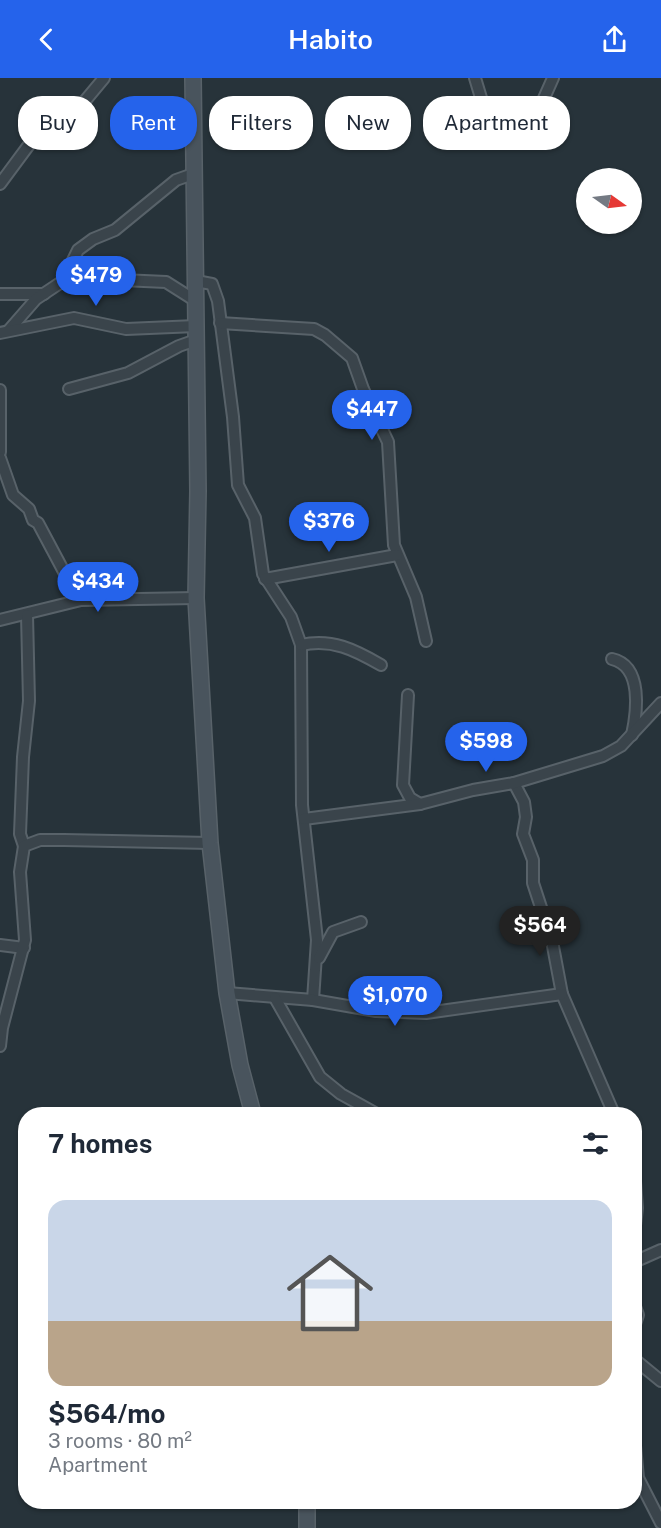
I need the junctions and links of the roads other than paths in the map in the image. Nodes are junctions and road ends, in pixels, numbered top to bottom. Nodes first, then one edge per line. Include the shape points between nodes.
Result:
1 (104, 78) edge
2 (193, 78) edge
3 (475, 78) edge
4 (553, 78) edge
5 (194, 174) junction
6 (0, 184) edge
7 (63, 281) junction
8 (196, 281) junction
9 (0, 294) edge
10 (44, 294) junction
11 (196, 302) junction
12 (220, 323) junction
13 (5, 332) edge
14 (196, 333) junction
15 (69, 389) dead end
16 (0, 390) edge
17 (0, 452) edge
18 (0, 458) edge
19 (397, 555) junction
20 (265, 579) junction
21 (196, 598) junction
22 (79, 600) junction
23 (27, 615) junction
24 (0, 621) edge
25 (426, 640) dead end
26 (301, 645) junction
27 (612, 659) dead end
28 (381, 665) dead end
29 (408, 695) dead end
30 (661, 703) edge
31 (632, 735) junction
32 (514, 783) junction
33 (420, 804) junction
34 (304, 819) junction
35 (210, 843) junction
36 (24, 846) junction
37 (361, 922) dead end
38 (0, 945) edge
39 (24, 948) junction
40 (317, 963) junction
41 (227, 993) junction
42 (562, 994) junction
43 (275, 998) junction
44 (313, 1000) junction
45 (0, 1046) edge
46 (251, 1107) edge
47 (364, 1107) edge
48 (611, 1107) edge
49 (661, 1250) edge
50 (642, 1258) edge
51 (642, 1366) edge
52 (661, 1381) edge
53 (642, 1488) edge
54 (307, 1509) edge
55 (661, 1523) edge
56 (307, 1528) edge

1 - 6 street via 74,114 40,130
2 - 5 street
3 - 4 street via 485,111 499,116 513,111 537,114
5 - 7 street via 176,180 115,230 78,249
5 - 8 street
7 - 10 street
7 - 11 street via 92,278 166,282
8 - 11 street
8 - 12 street via 213,285
9 - 10 street
10 - 13 street
11 - 14 street
12 - 19 street via 314,329 352,358 388,442
12 - 20 street via 233,417 235,473 255,518
13 - 14 street via 74,318 126,329
14 - 15 street via 128,373
14 - 21 street
16 - 17 street
18 - 22 street via 13,495 38,523
19 - 20 street
19 - 25 street via 416,597
20 - 26 street via 291,617
21 - 22 street
21 - 35 street
22 - 23 street
23 - 24 street
23 - 36 street via 29,701 20,834
26 - 28 street via 324,642 344,646
26 - 34 street
27 - 31 street via 628,671 636,696
29 - 33 street via 403,785 410,798
30 - 31 street
31 - 32 street via 603,756
32 - 33 street
32 - 42 street via 524,802 523,834
33 - 34 street
34 - 40 street
35 - 36 street via 40,840
35 - 41 street
36 - 39 street via 20,872
37 - 40 street via 333,932
38 - 39 street
39 - 45 street
40 - 44 street
41 - 43 street
41 - 46 street
42 - 44 street via 426,1014 376,1011
42 - 48 street
43 - 44 street
43 - 47 street via 320,1077
49 - 50 street
51 - 52 street
53 - 55 street
54 - 56 street

